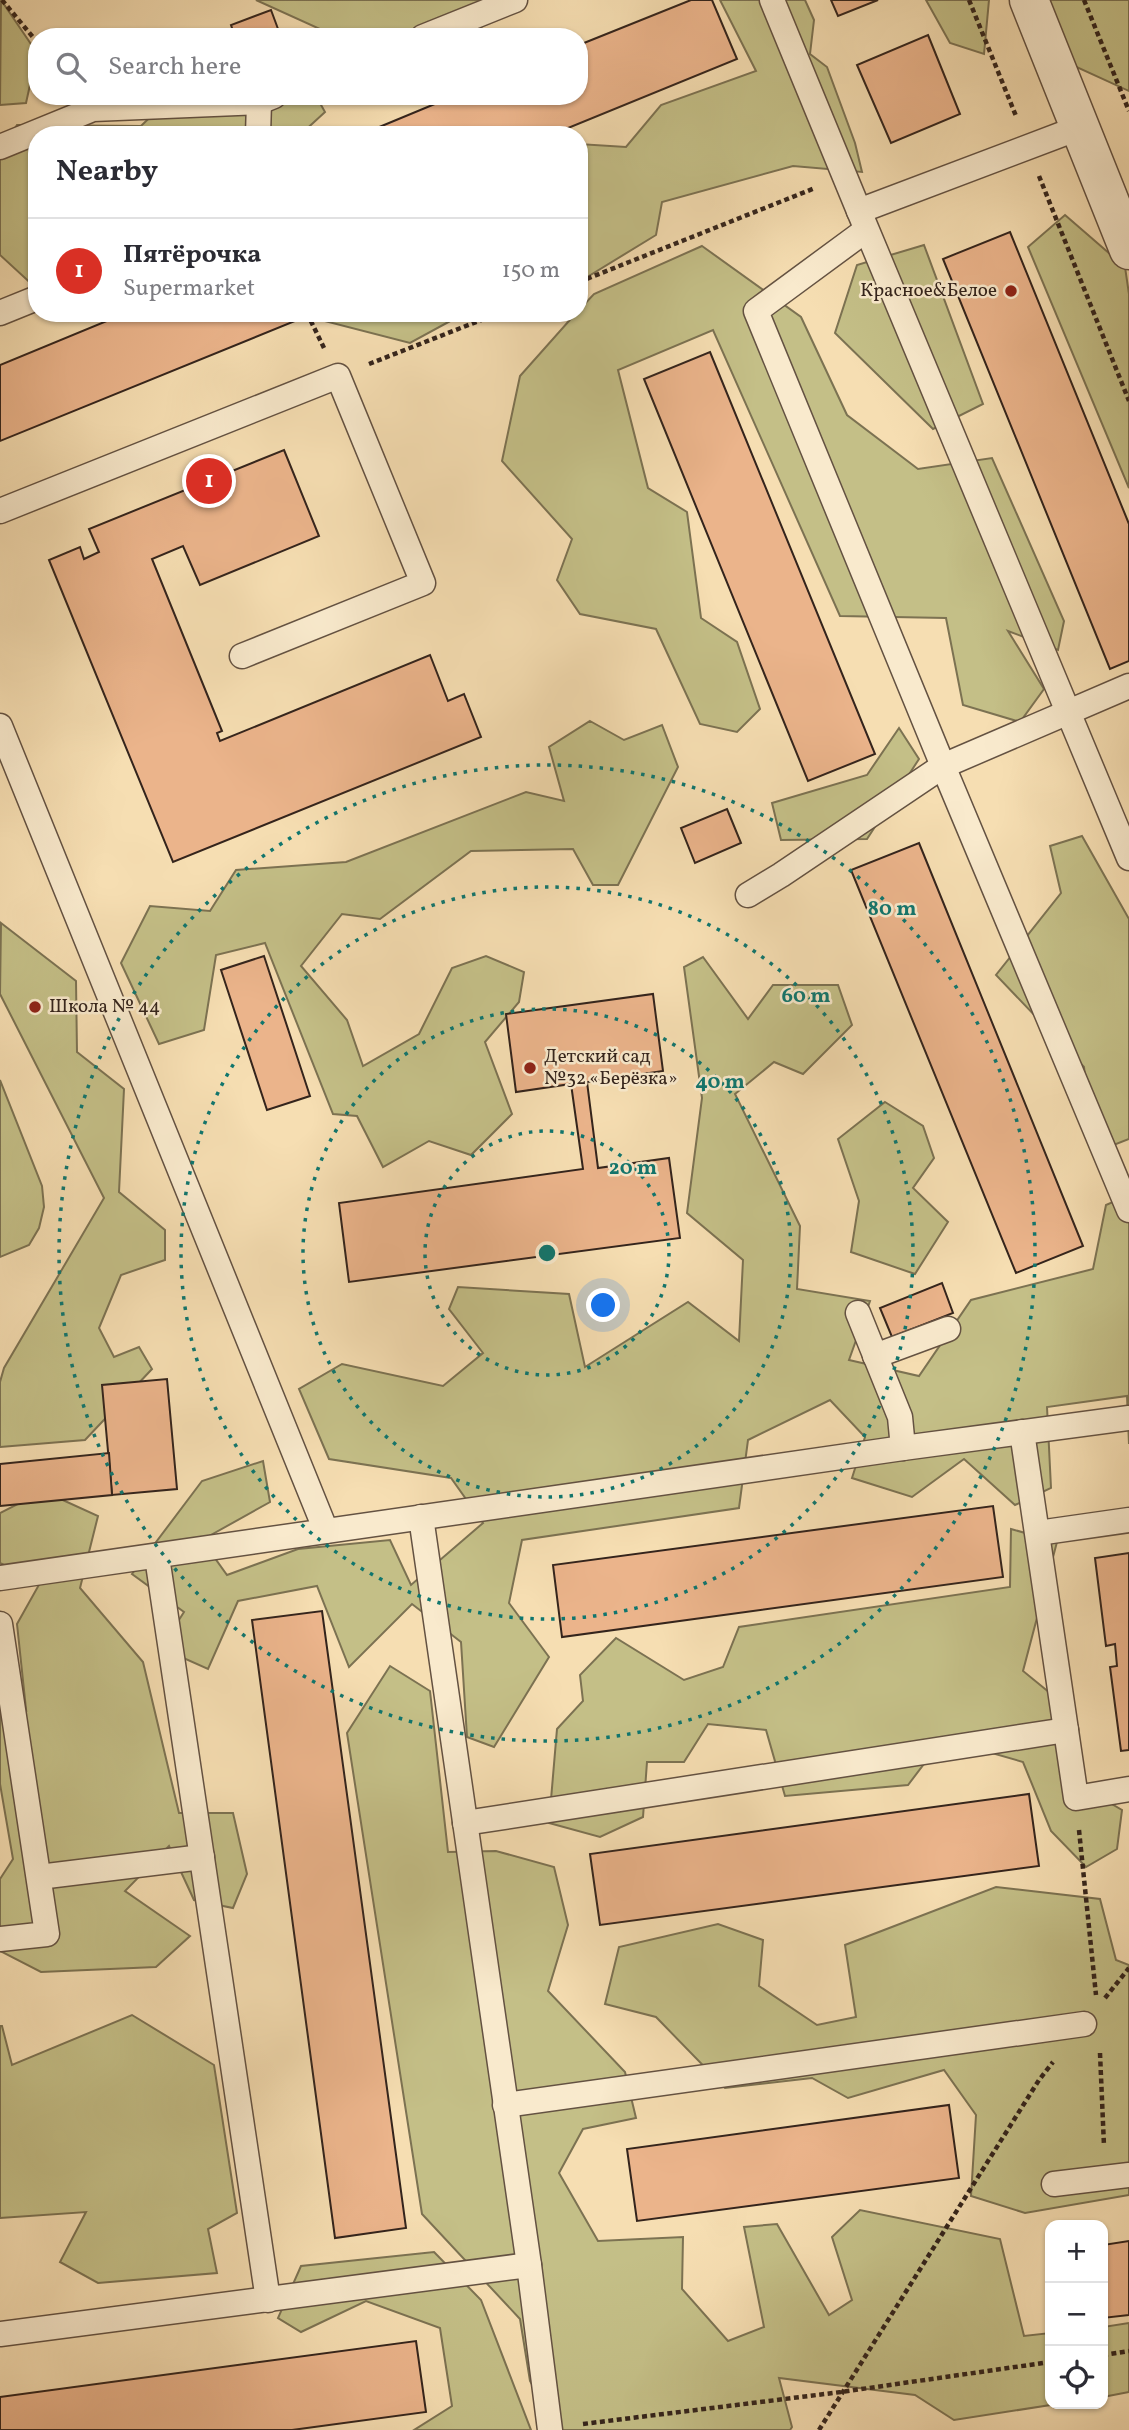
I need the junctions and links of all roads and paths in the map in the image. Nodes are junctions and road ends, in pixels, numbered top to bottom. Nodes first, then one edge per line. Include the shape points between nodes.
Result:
1 (2, 0) edge
2 (515, 0) edge
3 (772, 0) edge
4 (969, 0) edge
5 (1030, 0) edge
6 (1084, 0) edge
7 (445, 28) edge
8 (28, 31) edge
9 (172, 105) edge
10 (266, 105) edge
11 (1129, 111) edge
12 (53, 126) edge
13 (260, 126) edge
14 (1081, 127) junction
15 (28, 136) edge
16 (0, 147) edge
17 (1028, 147) junction
18 (845, 176) junction
19 (862, 220) junction
20 (1129, 250) edge
21 (588, 278) edge
22 (28, 302) edge
23 (0, 313) edge
24 (476, 322) edge
25 (338, 376) junction
26 (1129, 401) edge
27 (0, 511) edge
28 (242, 656) dead end
29 (1129, 686) edge
30 (1069, 711) junction
31 (0, 726) edge
32 (943, 766) junction
33 (1129, 858) edge
34 (748, 895) dead end
35 (1129, 1210) edge
36 (859, 1313) dead end
37 (948, 1329) dead end
38 (876, 1356) junction
39 (1129, 1418) edge
40 (1022, 1432) junction
41 (903, 1448) junction
42 (421, 1517) junction
43 (1129, 1520) edge
44 (326, 1531) junction
45 (1038, 1534) junction
46 (157, 1557) junction
47 (0, 1578) edge
48 (0, 1624) edge
49 (1066, 1730) junction
50 (1129, 1789) edge
51 (1076, 1798) junction
52 (465, 1823) junction
53 (202, 1857) junction
54 (39, 1877) junction
55 (0, 1939) edge
56 (1129, 1968) edge
57 (1084, 2024) joint
58 (1099, 2046) dead end
59 (505, 2105) junction
60 (1117, 2177) edge
61 (1054, 2184) dead end
62 (529, 2265) junction
63 (268, 2300) junction
64 (0, 2334) edge
65 (1129, 2351) edge
66 (1108, 2353) edge
67 (1045, 2363) edge
68 (841, 2392) junction
69 (550, 2429) edge
70 (819, 2430) edge

1 - 8 path
2 - 7 lane
3 - 18 lane
4 - 17 path
5 - 14 street
6 - 11 path
9 - 12 lane via 93,110
10 - 13 lane
14 - 17 lane
14 - 20 street
15 - 16 lane
17 - 19 lane
17 - 26 path
18 - 19 lane
18 - 21 path
19 - 30 lane
19 - 32 lane via 756,311
22 - 23 lane
24 - 25 path
25 - 27 lane
25 - 28 lane via 423,583
29 - 30 lane
30 - 32 lane
30 - 33 lane
31 - 44 lane
32 - 34 lane
32 - 35 lane
36 - 38 lane
37 - 38 lane
38 - 41 lane via 900,1417
39 - 40 lane
40 - 41 lane
40 - 45 lane
41 - 42 lane
42 - 44 lane
42 - 52 lane
43 - 45 lane
44 - 46 lane
45 - 49 lane
46 - 47 lane
46 - 53 lane
48 - 54 lane
49 - 51 lane
49 - 52 lane
50 - 51 lane
51 - 56 path via 1098,2007
52 - 59 lane
53 - 54 lane
53 - 63 lane
54 - 55 lane via 47,1934
57 - 59 lane
57 - 68 path via 1039,2080
58 - 60 path
59 - 62 lane
60 - 61 lane
62 - 63 lane
62 - 69 lane
63 - 64 lane
65 - 66 path
67 - 68 path
68 - 69 path
68 - 70 path

